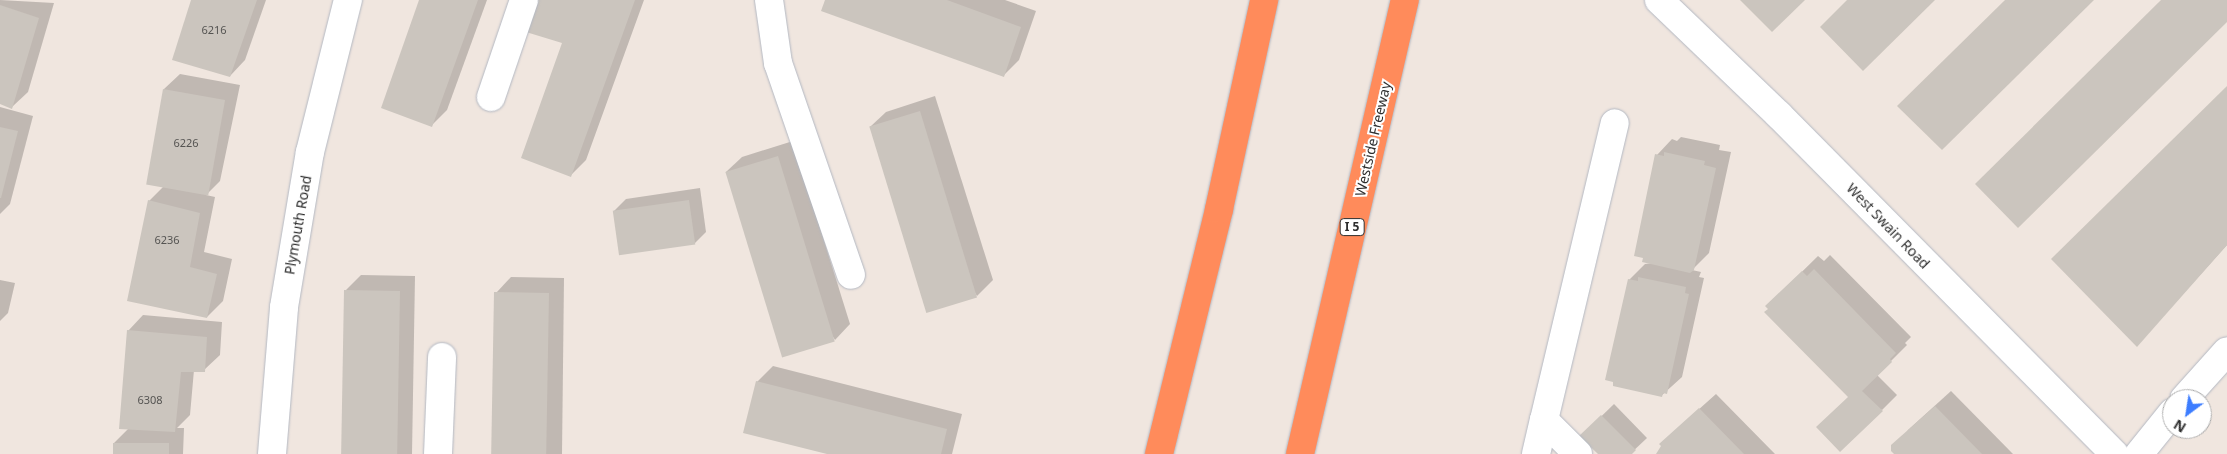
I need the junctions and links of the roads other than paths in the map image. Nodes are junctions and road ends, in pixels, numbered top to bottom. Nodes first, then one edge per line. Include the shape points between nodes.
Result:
1 (348, 0) edge
2 (524, 0) edge
3 (769, 0) edge
4 (1264, 0) edge
5 (1405, 0) edge
6 (1659, 0) edge
7 (491, 97) dead end
8 (1615, 123) dead end
9 (851, 275) dead end
10 (2227, 350) edge
11 (442, 357) dead end
12 (2193, 389) edge
13 (1544, 420) junction
14 (2162, 425) edge
15 (272, 454) edge
16 (438, 454) edge
17 (1159, 454) edge
18 (1300, 454) edge
19 (1536, 454) edge
20 (1578, 454) edge
21 (2114, 454) edge
22 (2139, 454) edge

1 - 15 street, Plymouth Road via 310,152 284,306
2 - 7 street
3 - 9 street via 778,63
4 - 17 highway via 1219,209
5 - 18 highway, Westside Freeway / I 5
6 - 21 street, West Swain Road via 1780,115
8 - 13 street
10 - 12 street
11 - 16 street
13 - 19 street
13 - 20 street
14 - 22 street

